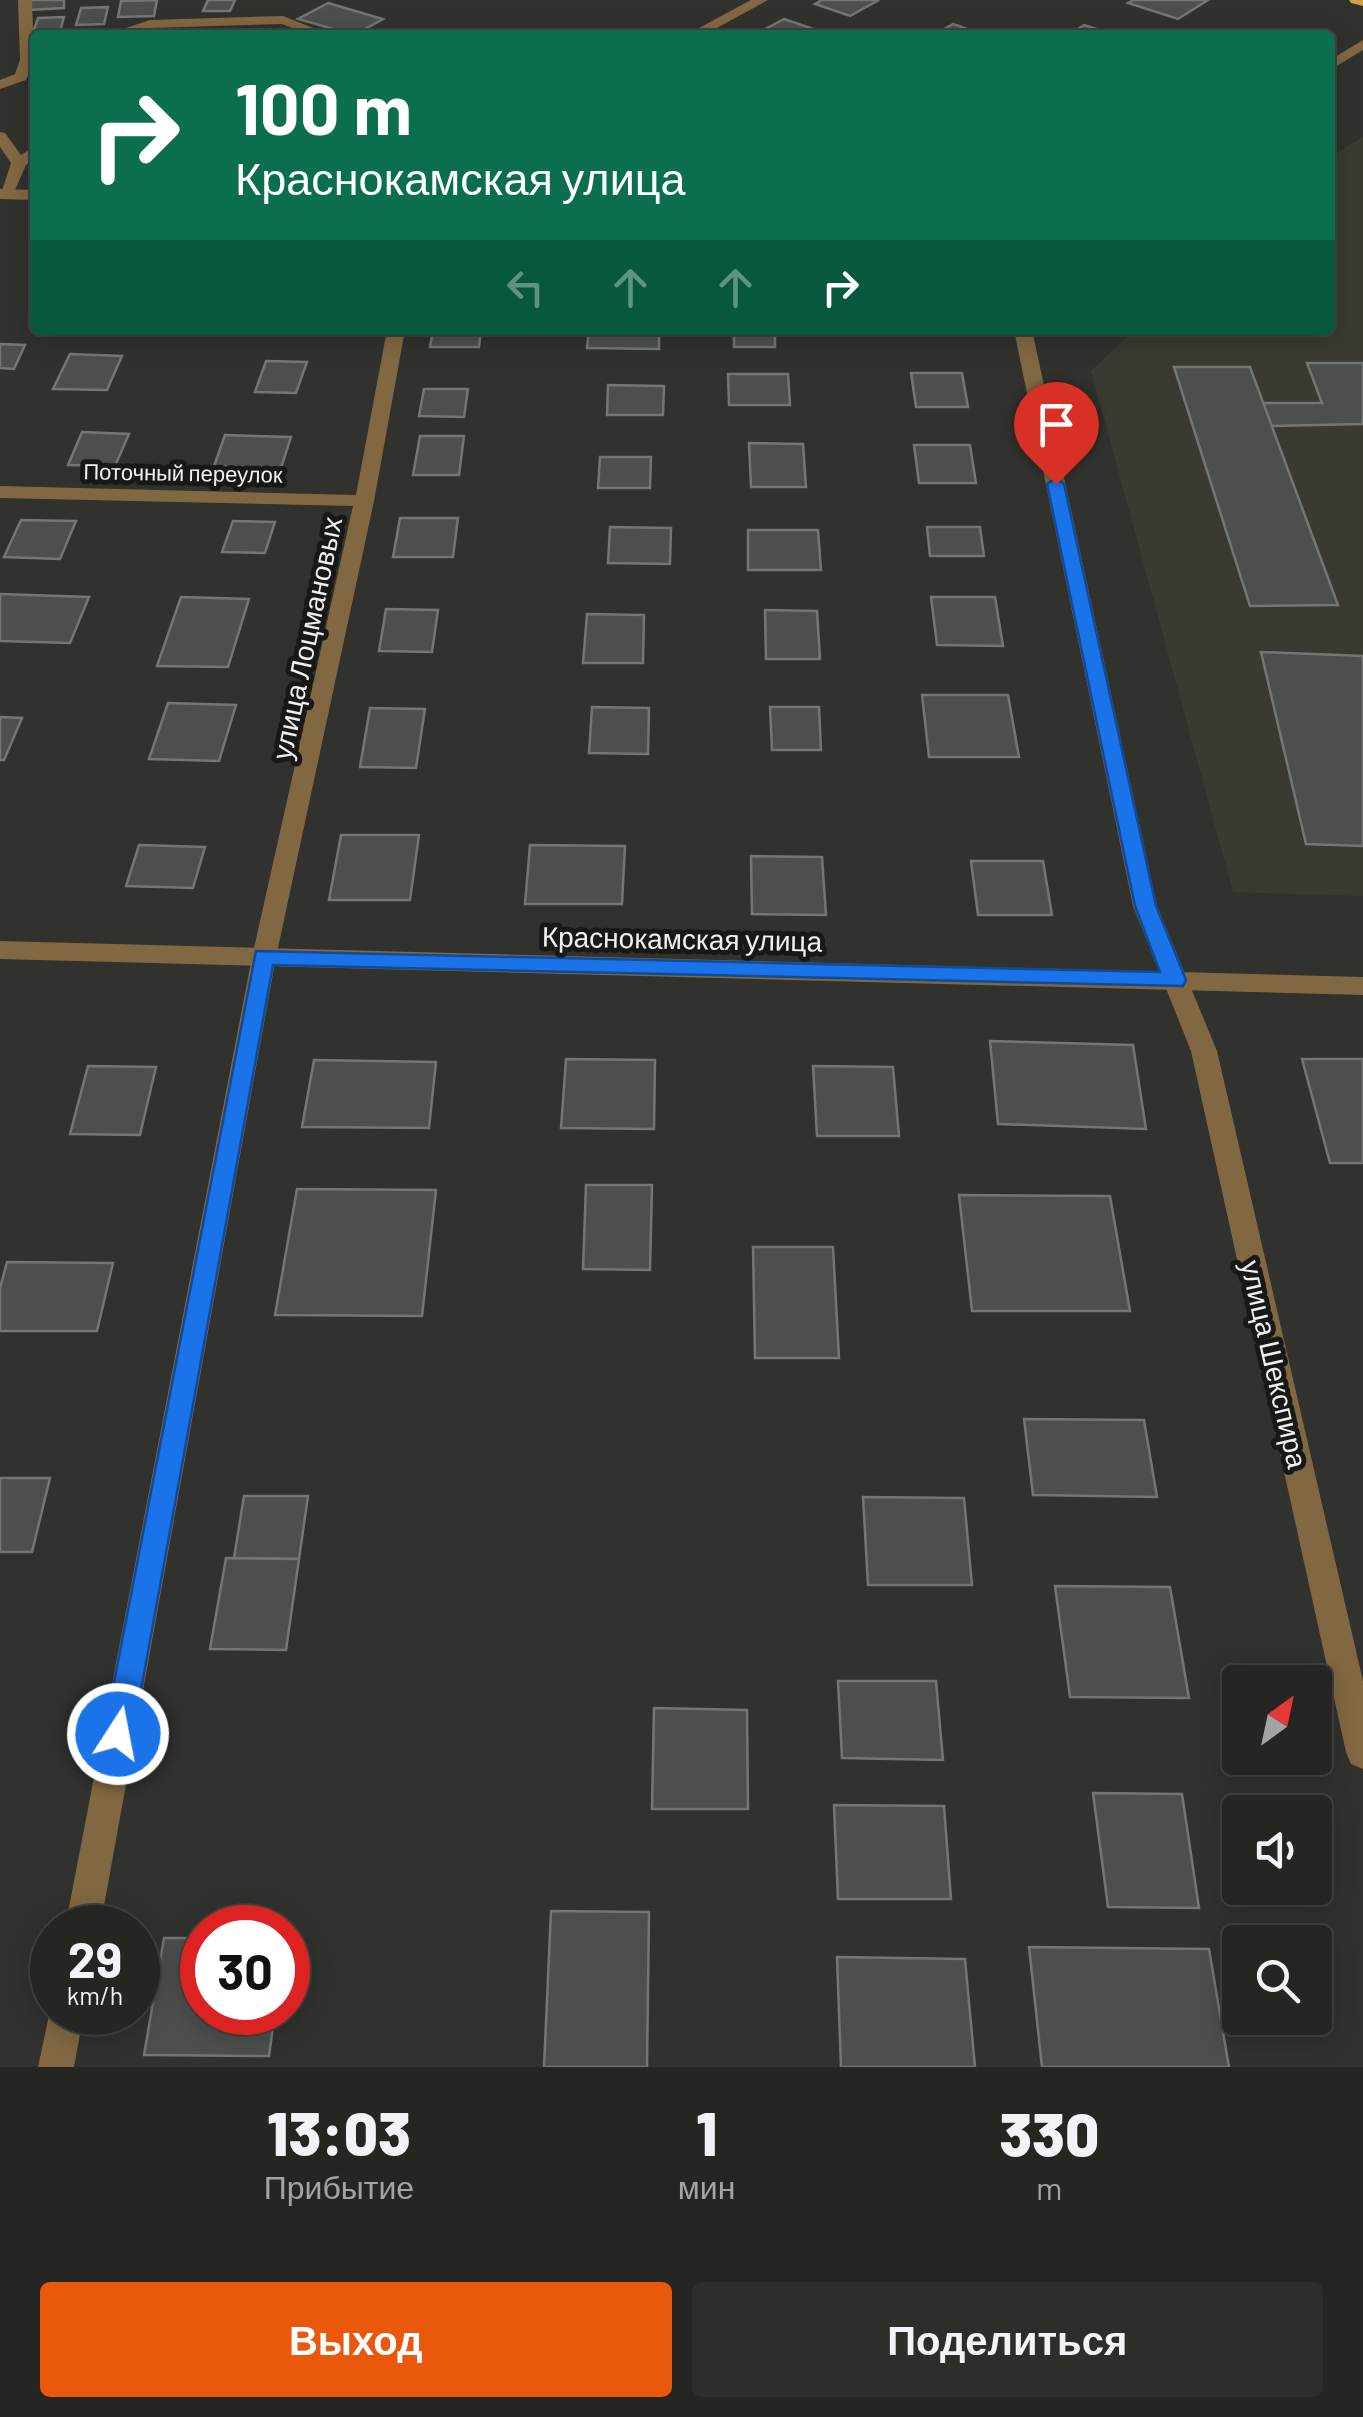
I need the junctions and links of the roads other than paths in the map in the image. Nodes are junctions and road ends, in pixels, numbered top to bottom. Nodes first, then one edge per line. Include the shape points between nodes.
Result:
1 (25, 0) edge
2 (761, 0) edge
3 (1356, 0) edge
4 (1363, 2) edge
5 (129, 30) edge
6 (310, 30) edge
7 (704, 30) edge
8 (1363, 44) edge
9 (30, 49) edge
10 (30, 61) edge
11 (1335, 63) edge
12 (0, 85) edge
13 (0, 136) edge
14 (30, 155) edge
15 (19, 163) junction
16 (3, 194) edge
17 (30, 195) edge
18 (395, 335) edge
19 (1024, 335) edge
20 (0, 492) edge
21 (364, 502) junction
22 (0, 950) edge
23 (264, 957) junction
24 (1175, 980) junction
25 (1363, 986) edge
26 (1363, 1752) edge
27 (86, 1905) edge
28 (62, 2035) edge
29 (56, 2067) edge

1 - 9 street
2 - 7 street
3 - 4 main road
5 - 6 street via 283,20
8 - 11 street
10 - 12 street via 21,77
13 - 15 street
14 - 15 street
15 - 16 street
16 - 17 street
18 - 21 street, улица Лоцмановых
19 - 24 street, улица Шекспира via 1145,906
20 - 21 street, Поточный переулок
21 - 23 street, улица Лоцмановых
22 - 23 street, Краснокамская улица
23 - 24 street, Краснокамская улица
23 - 27 street, улица Лоцмановых
24 - 25 street, Краснокамская улица
24 - 26 street, улица Шекспира via 1204,1051
28 - 29 street

